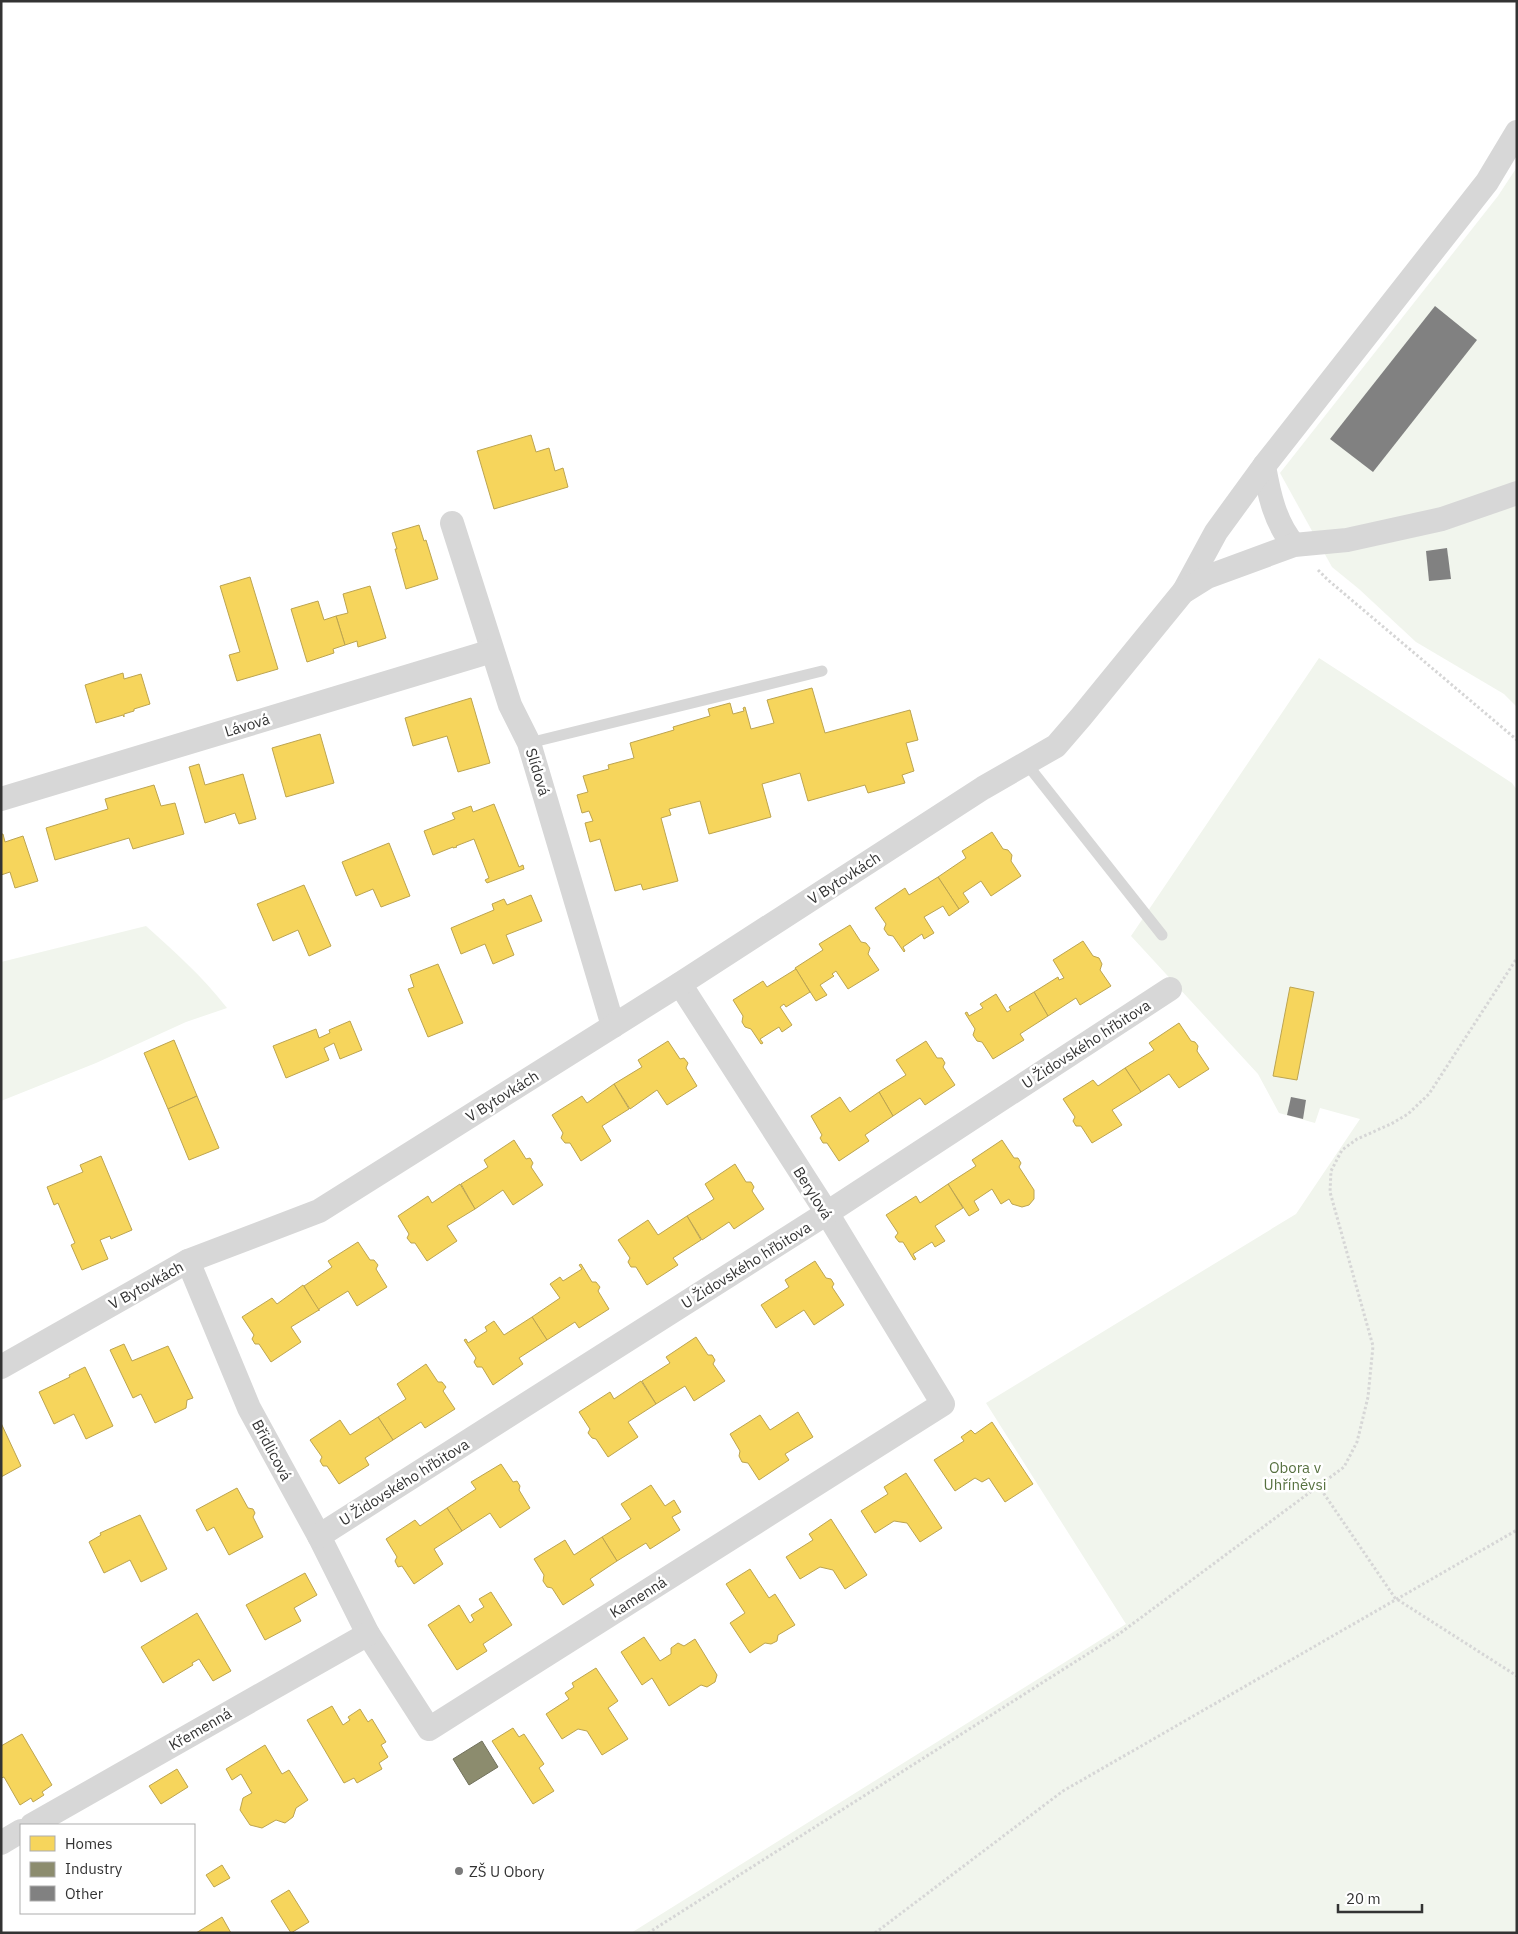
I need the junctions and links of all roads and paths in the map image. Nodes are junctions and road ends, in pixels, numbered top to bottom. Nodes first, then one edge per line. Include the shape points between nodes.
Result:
1 (1517, 132) edge
2 (1264, 466) junction
3 (1517, 493) edge
4 (452, 523) dead end
5 (1294, 545) junction
6 (1183, 592) junction
7 (492, 651) junction
8 (822, 671) dead end
9 (1517, 740) edge
10 (530, 743) junction
11 (1026, 763) junction
12 (1, 799) edge
13 (1162, 935) dead end
14 (1517, 958) edge
15 (680, 984) junction
16 (1170, 989) dead end
17 (613, 1026) junction
18 (827, 1213) junction
19 (188, 1262) junction
20 (1, 1367) edge
21 (943, 1404) joint
22 (1318, 1485) junction
23 (1517, 1530) edge
24 (319, 1536) junction
25 (1395, 1598) junction
26 (368, 1634) junction
27 (1517, 1676) edge
28 (34, 1824) edge
29 (20, 1832) edge
30 (1, 1843) edge
31 (648, 1933) edge
32 (875, 1933) edge

1 - 2 street via 1487,182
2 - 5 street via 1270,498 1286,536
2 - 6 street via 1216,532
3 - 5 street via 1442,518 1347,540
4 - 7 street, Slídová
5 - 6 street via 1207,577
5 - 9 path via 1328,580
6 - 11 street, V Bytovkách via 1056,746
7 - 10 street, Slídová via 510,704
7 - 12 street, Lávová
8 - 10 lane
10 - 17 street, Slídová
11 - 13 lane
11 - 15 street, V Bytovkách
14 - 22 path via 1430,1094 1408,1114 1342,1150 1331,1171 1330,1192 1373,1346 1368,1397 1357,1442 1344,1467
15 - 17 street, V Bytovkách
15 - 18 street, Berylová
16 - 18 street, U Židovského hřbitova
17 - 19 street, V Bytovkách via 319,1211
18 - 21 street, Berylová
18 - 24 street, U Židovského hřbitova
19 - 20 street, V Bytovkách
19 - 24 street, Břidlicová via 249,1408
21 - 26 street, Kamenná via 429,1729
22 - 25 path
22 - 31 path via 1119,1634
23 - 25 path
24 - 26 street, Břidlicová
25 - 27 path
25 - 32 path via 1063,1791
26 - 28 street, Křemenná
29 - 30 street

